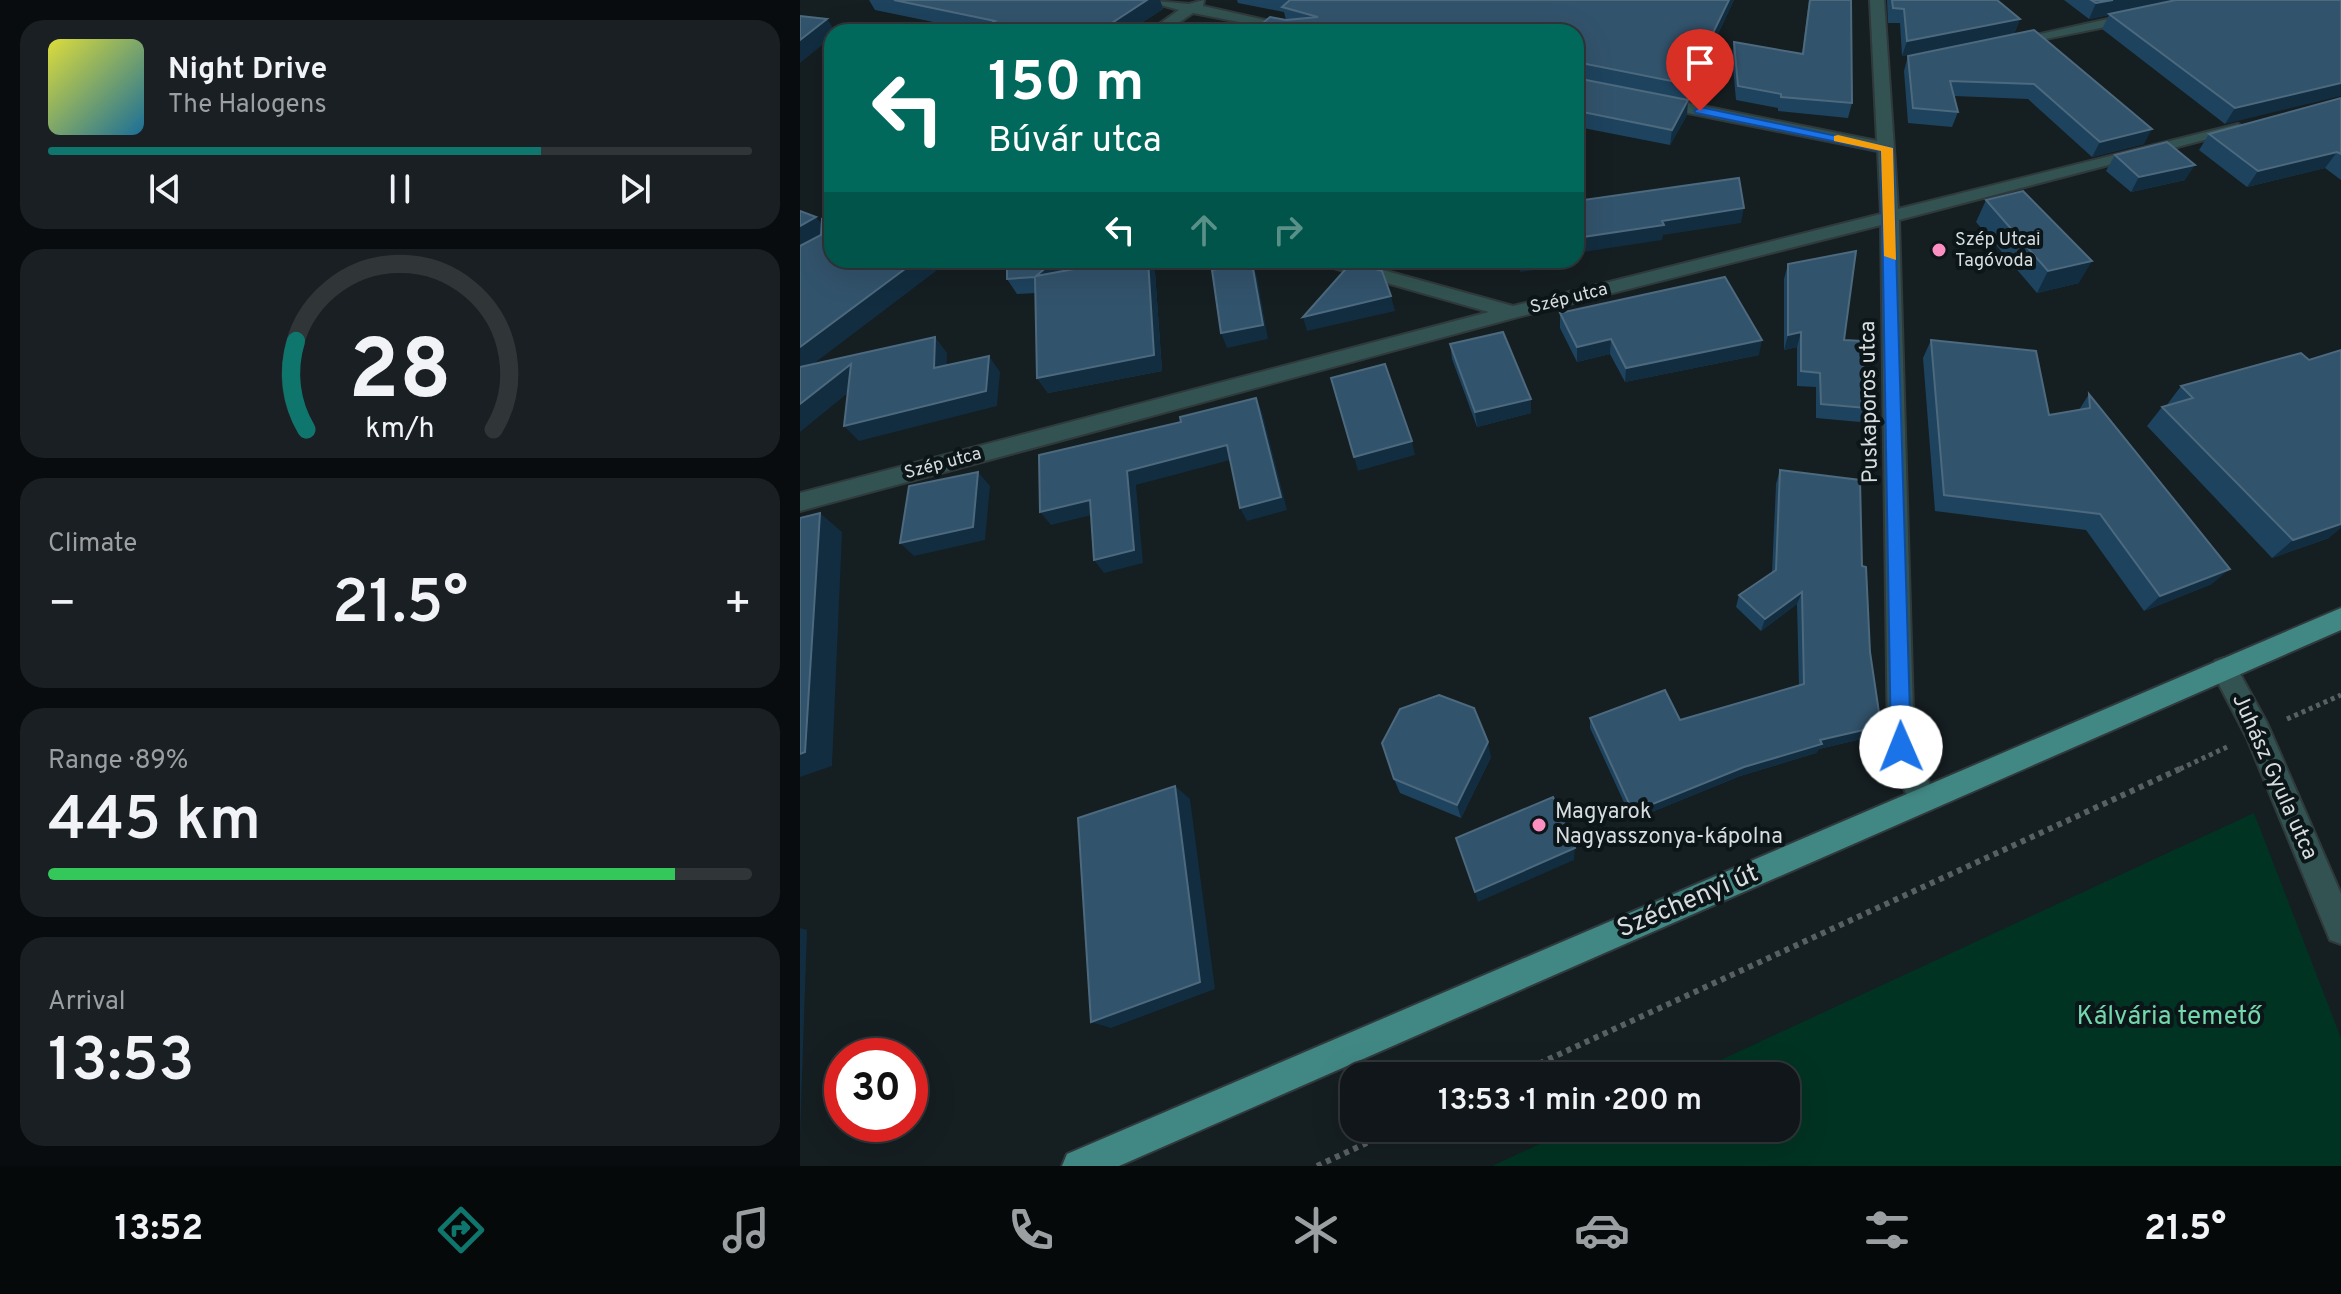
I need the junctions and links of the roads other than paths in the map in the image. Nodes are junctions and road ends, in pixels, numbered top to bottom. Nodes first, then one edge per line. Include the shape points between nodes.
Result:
1 (1150, 0) edge
2 (1877, 0) edge
3 (1198, 4) edge
4 (2158, 12) edge
5 (1167, 24) edge
6 (1279, 24) edge
7 (1989, 47) edge
8 (1638, 98) edge
9 (2251, 126) edge
10 (1887, 148) junction
11 (1890, 219) junction
12 (1355, 268) edge
13 (1514, 312) junction
14 (800, 502) edge
15 (2341, 619) edge
16 (2224, 669) junction
17 (1922, 799) junction
18 (2341, 929) edge
19 (1079, 1166) edge

1 - 3 street
2 - 10 street, Puskaporos utca via 1889,67
3 - 5 street
3 - 6 street
4 - 7 street
8 - 10 street
9 - 11 street, Szép utca
10 - 11 street, Puskaporos utca
11 - 13 street, Szép utca
11 - 17 street, Puskaporos utca via 1901,747
12 - 13 street
13 - 14 street, Szép utca
15 - 16 main road, Széchenyi út
16 - 17 main road, Széchenyi út
16 - 18 street, Juhász Gyula utca via 2258,732
17 - 19 main road, Széchenyi út

